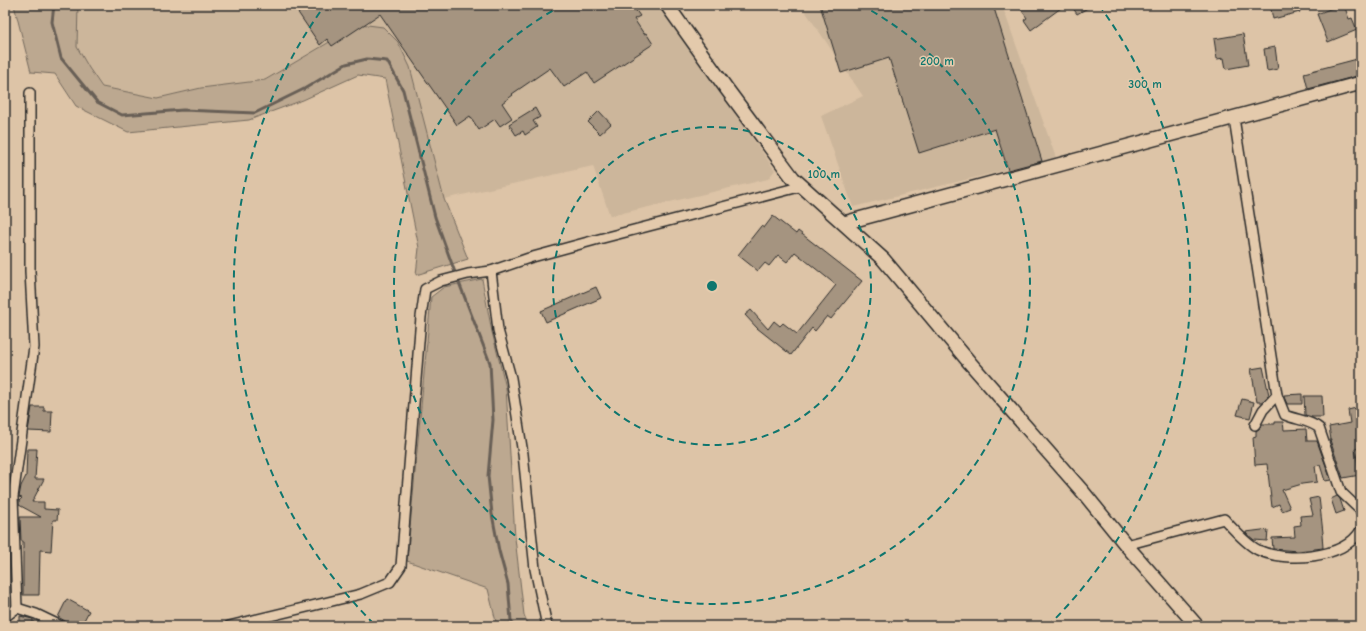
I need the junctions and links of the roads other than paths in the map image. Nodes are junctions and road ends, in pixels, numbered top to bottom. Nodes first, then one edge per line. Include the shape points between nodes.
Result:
1 (667, 5) edge
2 (1361, 83) edge
3 (30, 93) dead end
4 (1234, 118) junction
5 (803, 186) junction
6 (844, 223) junction
7 (492, 271) junction
8 (1277, 395) junction
9 (1254, 425) dead end
10 (1361, 511) edge
11 (1361, 530) edge
12 (1126, 545) junction
13 (17, 608) junction
14 (5, 616) edge
15 (61, 626) edge
16 (229, 626) edge
17 (547, 626) edge
18 (1197, 626) edge

1 - 5 street via 789,172
2 - 4 street
3 - 13 street via 30,271 34,347 12,497
4 - 6 street
4 - 8 street
5 - 6 street
5 - 7 street via 599,238
6 - 12 street via 883,259
7 - 16 street via 441,281 425,289 401,566 390,582 361,594
7 - 17 street via 498,330 511,378 522,454 535,569
8 - 9 street
8 - 10 street via 1285,415 1319,428 1341,492
11 - 12 street via 1357,537 1327,554 1306,556 1281,556 1258,550 1224,519
12 - 18 street
13 - 14 street
13 - 15 street

